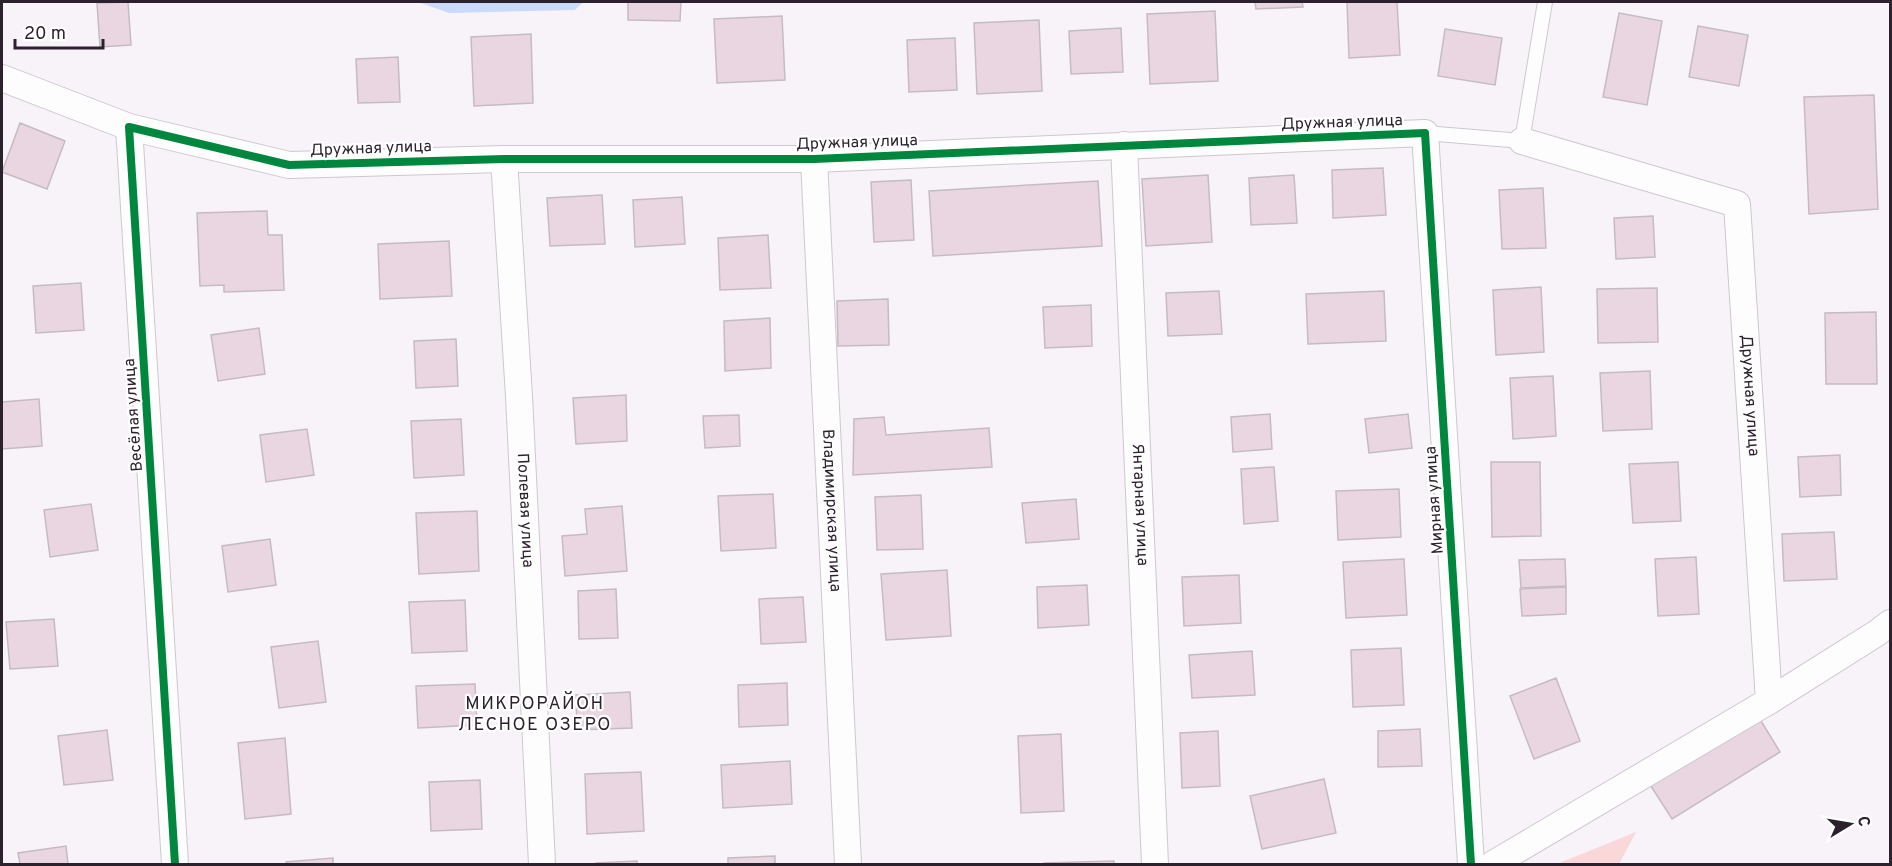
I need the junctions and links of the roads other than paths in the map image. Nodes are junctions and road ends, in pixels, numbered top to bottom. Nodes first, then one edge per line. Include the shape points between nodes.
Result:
1 (1545, 2) edge
2 (2, 78) edge
3 (129, 127) junction
4 (1425, 133) junction
5 (1522, 141) junction
6 (1124, 145) junction
7 (504, 159) junction
8 (814, 159) junction
9 (1890, 623) edge
10 (1769, 701) junction
11 (175, 864) edge
12 (542, 864) edge
13 (848, 864) edge
14 (1155, 864) edge
15 (1472, 864) edge
16 (1493, 864) edge

1 - 5 lane
2 - 3 street
3 - 7 street, Дружная улица via 289,165
3 - 11 street, Весёлая улица
4 - 5 lane
4 - 6 street, Дружная улица
4 - 15 street, Мирная улица
5 - 10 street, Дружная улица via 1737,204
6 - 8 street, Дружная улица
6 - 14 street, Янтарная улица
7 - 8 street, Дружная улица
7 - 12 street, Полевая улица
8 - 13 street, Владимирская улица
9 - 10 street
10 - 16 street

